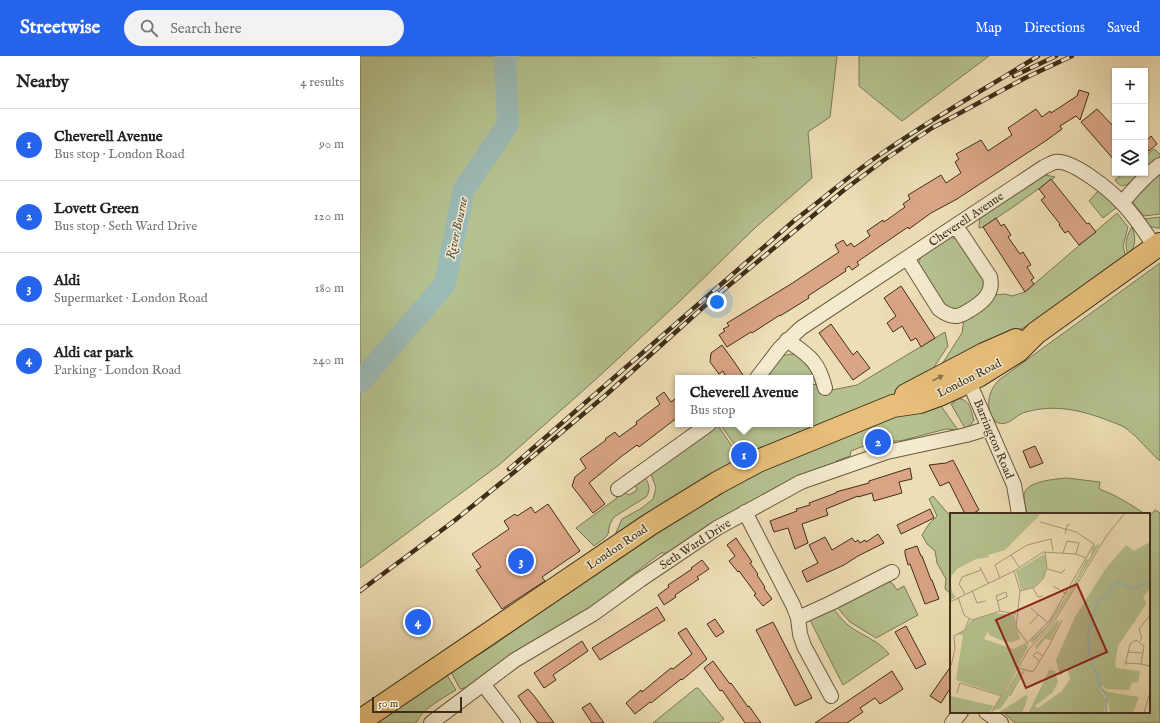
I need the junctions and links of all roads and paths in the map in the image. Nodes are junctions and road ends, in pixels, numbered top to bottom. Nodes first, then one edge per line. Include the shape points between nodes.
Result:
1 (1160, 165) edge
2 (1122, 203) junction
3 (956, 226) junction
4 (1158, 246) edge
5 (907, 258) junction
6 (787, 340) junction
7 (965, 374) junction
8 (759, 375) edge
9 (825, 388) dead end
10 (705, 427) edge
11 (989, 428) junction
12 (618, 489) dead end
13 (745, 512) junction
14 (1019, 513) edge
15 (892, 572) dead end
16 (798, 618) junction
17 (482, 684) junction
18 (831, 696) dead end
19 (960, 713) edge
20 (987, 713) edge
21 (360, 721) edge
22 (431, 723) edge
23 (512, 723) edge
24 (952, 723) edge
25 (1001, 723) edge

1 - 2 street via 1137,185
2 - 3 street, Cheverell Avenue via 1077,168 1056,162 1044,167
2 - 4 street, Cheverell Avenue
3 - 5 street, Cheverell Avenue
3 - 5 street via 990,277 990,291 980,304 957,316 944,313
4 - 7 highway, London Road via 1036,332 1018,351 998,364
5 - 6 street, Cheverell Avenue via 816,317
6 - 8 street, Cheverell Avenue
6 - 9 street via 814,362
7 - 11 street, Barrington Road
7 - 21 highway, London Road via 910,393 893,406 758,460 717,483
10 - 12 street
11 - 13 street, Seth Ward Drive via 866,458 801,482
11 - 14 street, Barrington Road via 1014,485
13 - 16 street
13 - 17 street, Seth Ward Drive via 681,551 593,614 515,660
15 - 16 street
16 - 18 street via 804,646
17 - 22 street, Seth Ward Drive
17 - 23 street
19 - 24 street
20 - 25 street

